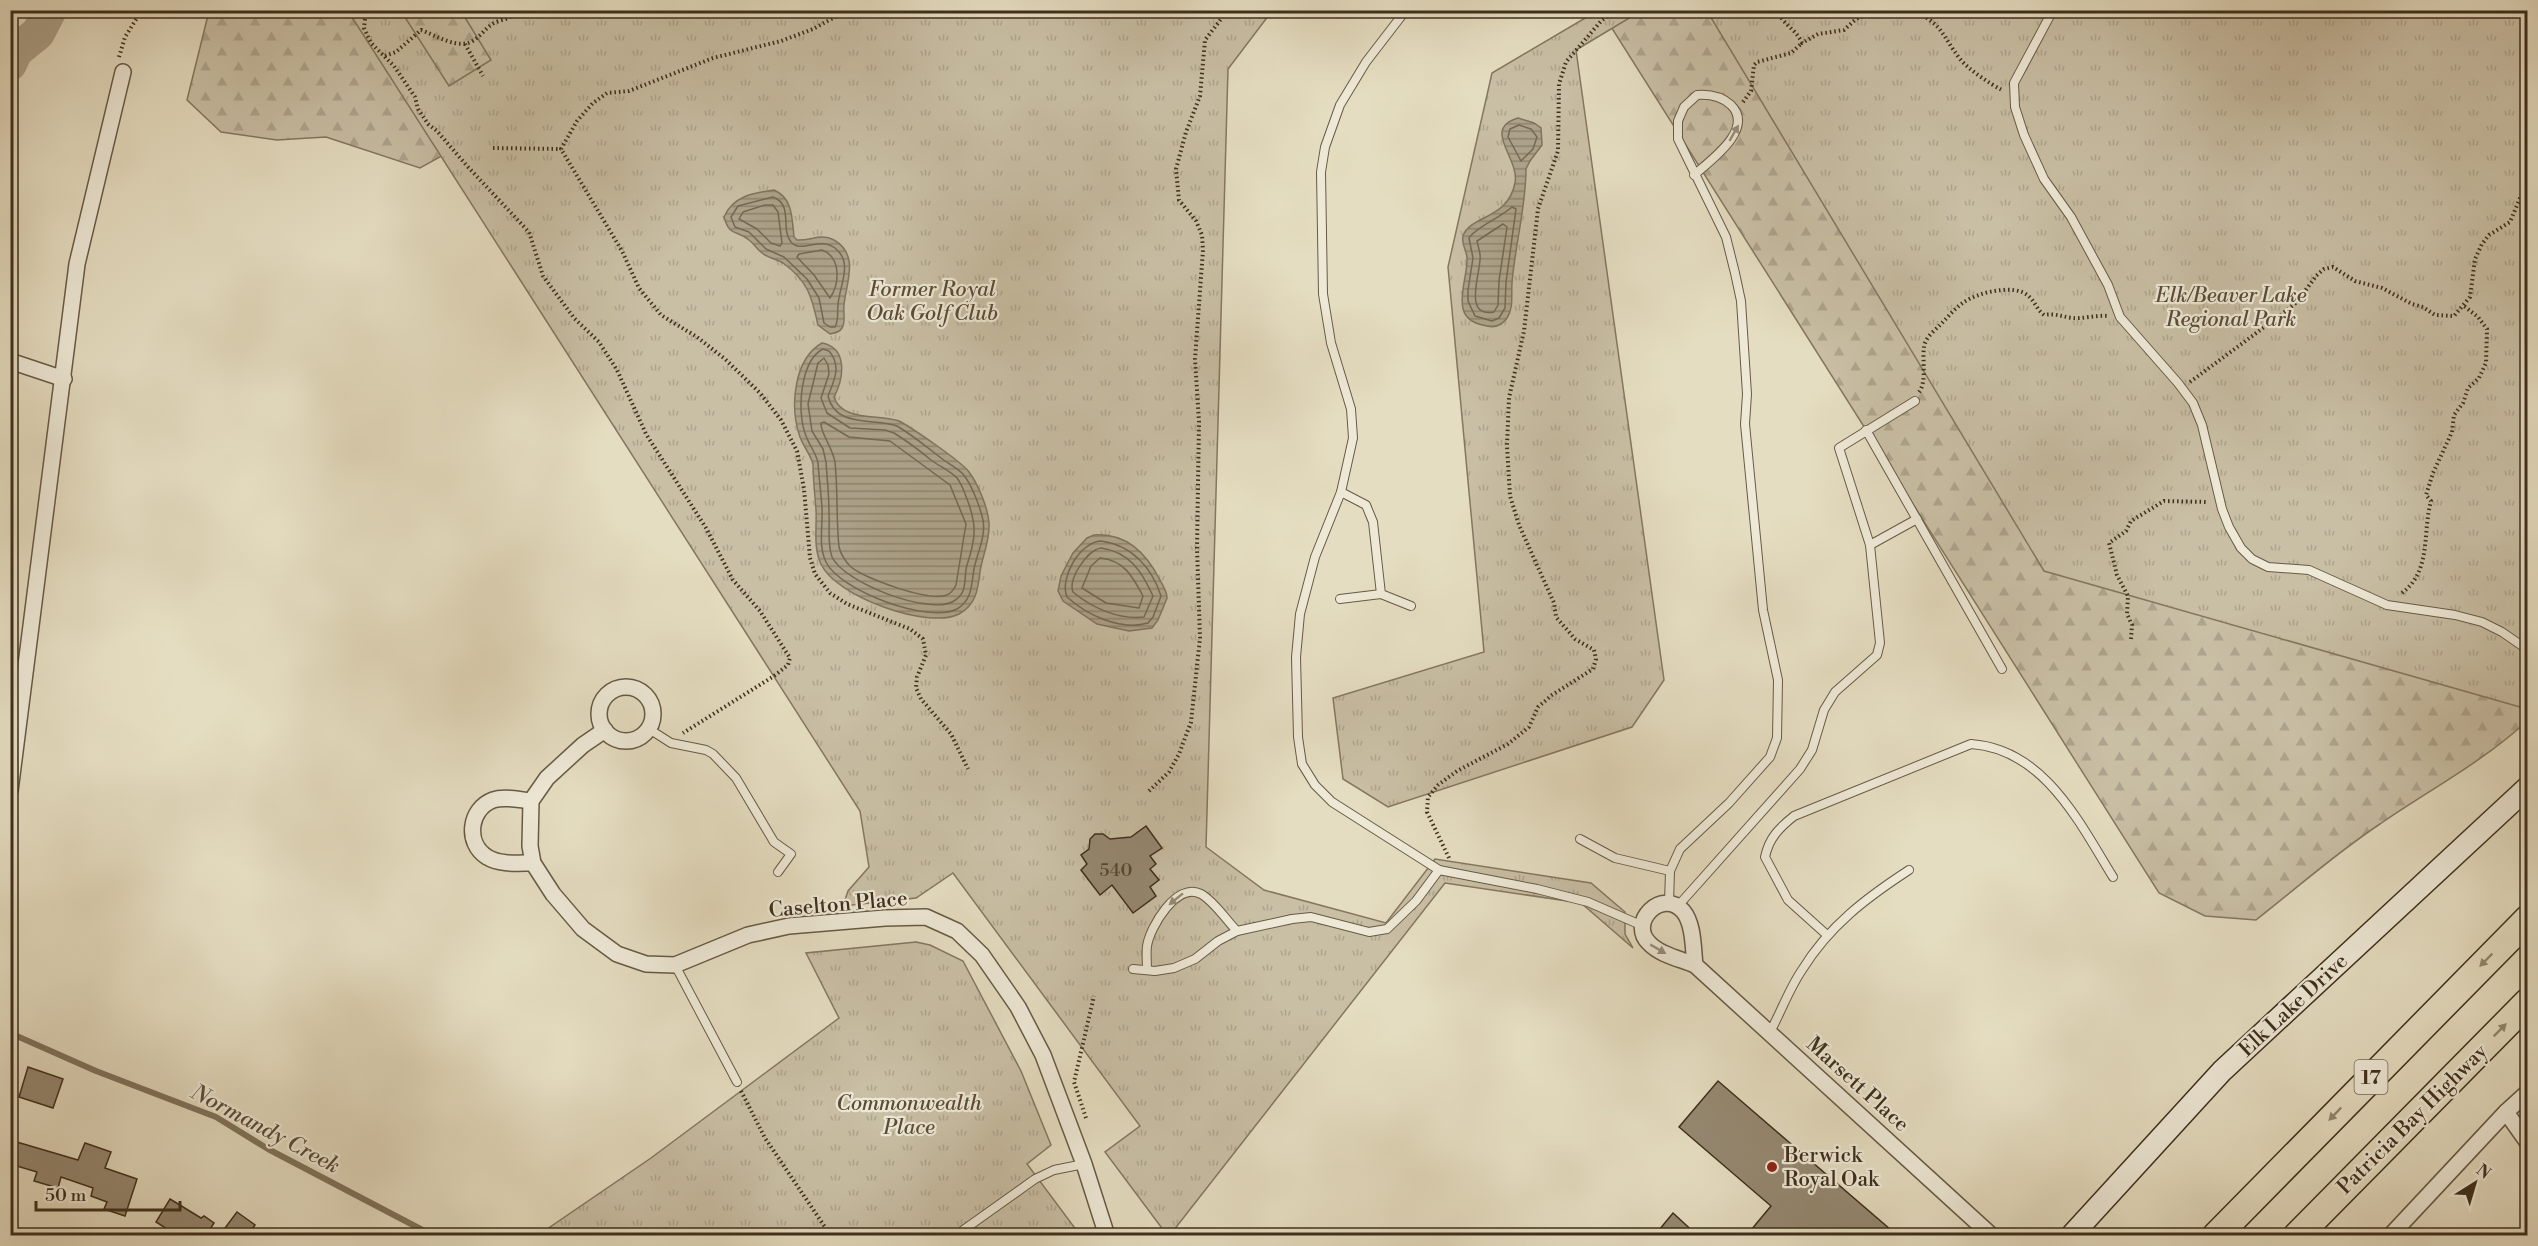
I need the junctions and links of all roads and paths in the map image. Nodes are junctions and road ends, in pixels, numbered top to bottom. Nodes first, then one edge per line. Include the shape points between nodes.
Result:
1 (142, 10) edge
2 (366, 10) edge
3 (515, 10) edge
4 (848, 10) edge
5 (1228, 10) edge
6 (1406, 10) edge
7 (1616, 10) edge
8 (1777, 10) edge
9 (1878, 10) edge
10 (1910, 10) edge
11 (2053, 10) edge
12 (1802, 43) junction
13 (465, 44) junction
14 (384, 57) junction
15 (123, 72) joint
16 (483, 76) dead end
17 (2014, 94) junction
18 (1736, 111) junction
19 (493, 148) dead end
20 (561, 149) junction
21 (1694, 175) junction
22 (2527, 181) edge
23 (2464, 306) junction
24 (2120, 317) junction
25 (10, 361) edge
26 (64, 379) junction
27 (2182, 387) junction
28 (1915, 401) joint
29 (1866, 430) junction
30 (1341, 492) junction
31 (2221, 501) junction
32 (1917, 519) junction
33 (1870, 545) junction
34 (1381, 594) junction
35 (1340, 599) dead end
36 (1411, 606) dead end
37 (2397, 606) junction
38 (2131, 639) dead end
39 (2528, 650) edge
40 (2002, 669) dead end
41 (649, 729) junction
42 (605, 730) junction
43 (671, 744) junction
44 (968, 769) dead end
45 (2528, 787) edge
46 (10, 791) edge
47 (1149, 791) dead end
48 (531, 801) junction
49 (1580, 839) dead end
50 (1449, 858) dead end
51 (533, 863) junction
52 (1439, 870) junction
53 (1909, 870) dead end
54 (1670, 871) junction
55 (777, 872) dead end
56 (2113, 877) dead end
57 (1673, 905) junction
58 (2528, 919) edge
59 (1643, 926) junction
60 (1237, 931) junction
61 (1827, 935) junction
62 (675, 965) junction
63 (1695, 965) junction
64 (1133, 969) dead end
65 (1147, 970) junction
66 (1094, 996) dead end
67 (2528, 1002) edge
68 (1770, 1032) junction
69 (737, 1082) joint
70 (2528, 1092) edge
71 (2506, 1112) junction
72 (1088, 1128) dead end
73 (2528, 1143) edge
74 (1084, 1164) junction
75 (831, 1236) edge
76 (955, 1236) edge
77 (1107, 1236) edge
78 (1992, 1236) edge
79 (2071, 1236) edge
80 (2216, 1236) edge
81 (2297, 1236) edge
82 (2390, 1236) edge

1 - 15 path via 125,37 119,56
2 - 14 path via 364,28
3 - 13 path via 508,19 496,22
4 - 20 path via 781,41 713,58 628,90 607,93 577,121
5 - 47 path via 1205,40 1200,96 1176,170 1179,200 1196,221 1203,250 1195,359 1200,638 1191,722 1179,754
6 - 30 lane via 1366,62 1340,105 1321,172 1323,294 1331,343 1351,409 1353,438
7 - 50 path via 1602,20 1566,63 1559,84 1558,151 1538,210 1524,331 1509,398 1507,446 1510,496 1554,603 1556,618 1575,639 1594,650 1596,659 1593,669 1538,707 1529,727 1456,771 1428,797 1427,812
8 - 12 path via 1780,19 1798,33
9 - 12 path via 1856,19 1844,30 1818,34
10 - 17 path via 1930,18 1968,66 1996,87
11 - 17 lane via 2018,73
12 - 18 path via 1791,52 1754,65 1751,91
13 - 14 path via 421,30 396,52
13 - 16 path
14 - 43 path via 415,97 428,124 529,232 543,276 617,370 646,434 734,580 760,611 790,658 788,665
15 - 26 street via 77,264
17 - 24 lane via 2024,135 2044,179 2071,217 2108,285
21 -> 18 lane via 1733,136 1739,123
18 - 21 lane via 1727,101 1711,94 1697,94 1684,107 1678,121 1678,139
19 - 20 path
20 - 44 path via 622,251 639,288 662,315 725,359 781,420 797,451 815,574 830,593 847,604 910,629 923,639 926,655 916,688 951,734
21 - 54 lane via 1726,237 1741,301 1748,447 1763,610 1778,680 1778,710 1777,738 1770,757 1680,849
22 - 23 path via 2510,222 2482,243 2475,259 2470,297
23 - 27 path via 2454,316 2435,315 2382,288 2355,282 2333,267 2325,269 2297,302
23 - 37 path via 2487,329 2486,363 2454,415 2452,432 2426,495 2431,501 2422,568 2400,595
24 - 27 lane
24 - 28 path via 2044,315 2025,293 2015,290 1983,294 1964,302 1930,334 1924,346 1922,387
25 - 26 street
26 - 46 street
27 - 31 lane via 2202,425
28 - 29 lane
29 - 32 lane
29 - 33 lane via 1839,448
30 - 34 lane via 1366,505 1373,522
30 - 52 lane via 1315,557 1300,614 1296,657 1302,764 1332,802
31 - 37 lane via 2229,528 2252,559 2268,567 2309,570
31 - 38 path via 2164,501 2131,521 2126,531 2109,543 2117,575 2128,596
32 - 33 lane
32 - 40 lane
33 - 57 lane via 1880,643 1877,655 1835,692 1824,710 1812,750 1800,769
34 - 35 lane
34 - 36 lane
37 - 39 lane via 2482,622
41 - 42 street via 639,738 627,741
41 - 42 street via 652,704 644,693 626,687 608,694 601,705 599,718
41 - 43 lane
42 - 48 street via 547,778
43 - 55 lane via 706,750 729,770 774,842 791,854
45 - 79 street, Elk Lake Drive via 2222,1071
48 - 51 street, Caselton Place
48 - 51 street via 493,800 476,815 472,838 476,848 493,860
49 - 54 lane via 1615,858
51 - 62 street, Caselton Place via 553,894 584,929 617,954 646,964
52 - 59 lane via 1588,902
52 - 60 lane via 1416,901 1387,929 1369,932 1311,917
53 - 61 lane via 1868,897
54 - 57 lane
56 - 61 lane via 2064,797 2051,784 2007,752 1990,745 1971,744 1794,816 1778,828 1765,857 1788,900
57 - 59 street via 1658,904 1649,910
57 - 63 street via 1690,922
58 -> 80 highway, 17
59 -> 63 street, Marsett Place via 1648,942 1658,950
60 - 65 lane via 1174,968
60 -> 65 lane via 1200,893 1187,891 1173,899 1152,932 1147,947
61 - 68 lane via 1801,971
62 - 69 lane
62 - 74 street, Caselton Place via 748,935 789,927 926,918 957,931 982,955 1018,1007 1043,1055
63 - 68 street, Marsett Place
64 - 65 lane
66 - 72 path via 1074,1082
81 -> 67 highway, Patricia Bay Highway
68 - 78 street, Marsett Place
69 - 75 path via 765,1138
70 - 71 street
71 - 73 street
71 - 82 street
74 - 76 lane via 1054,1170 1035,1179
74 - 77 street, Caselton Place

